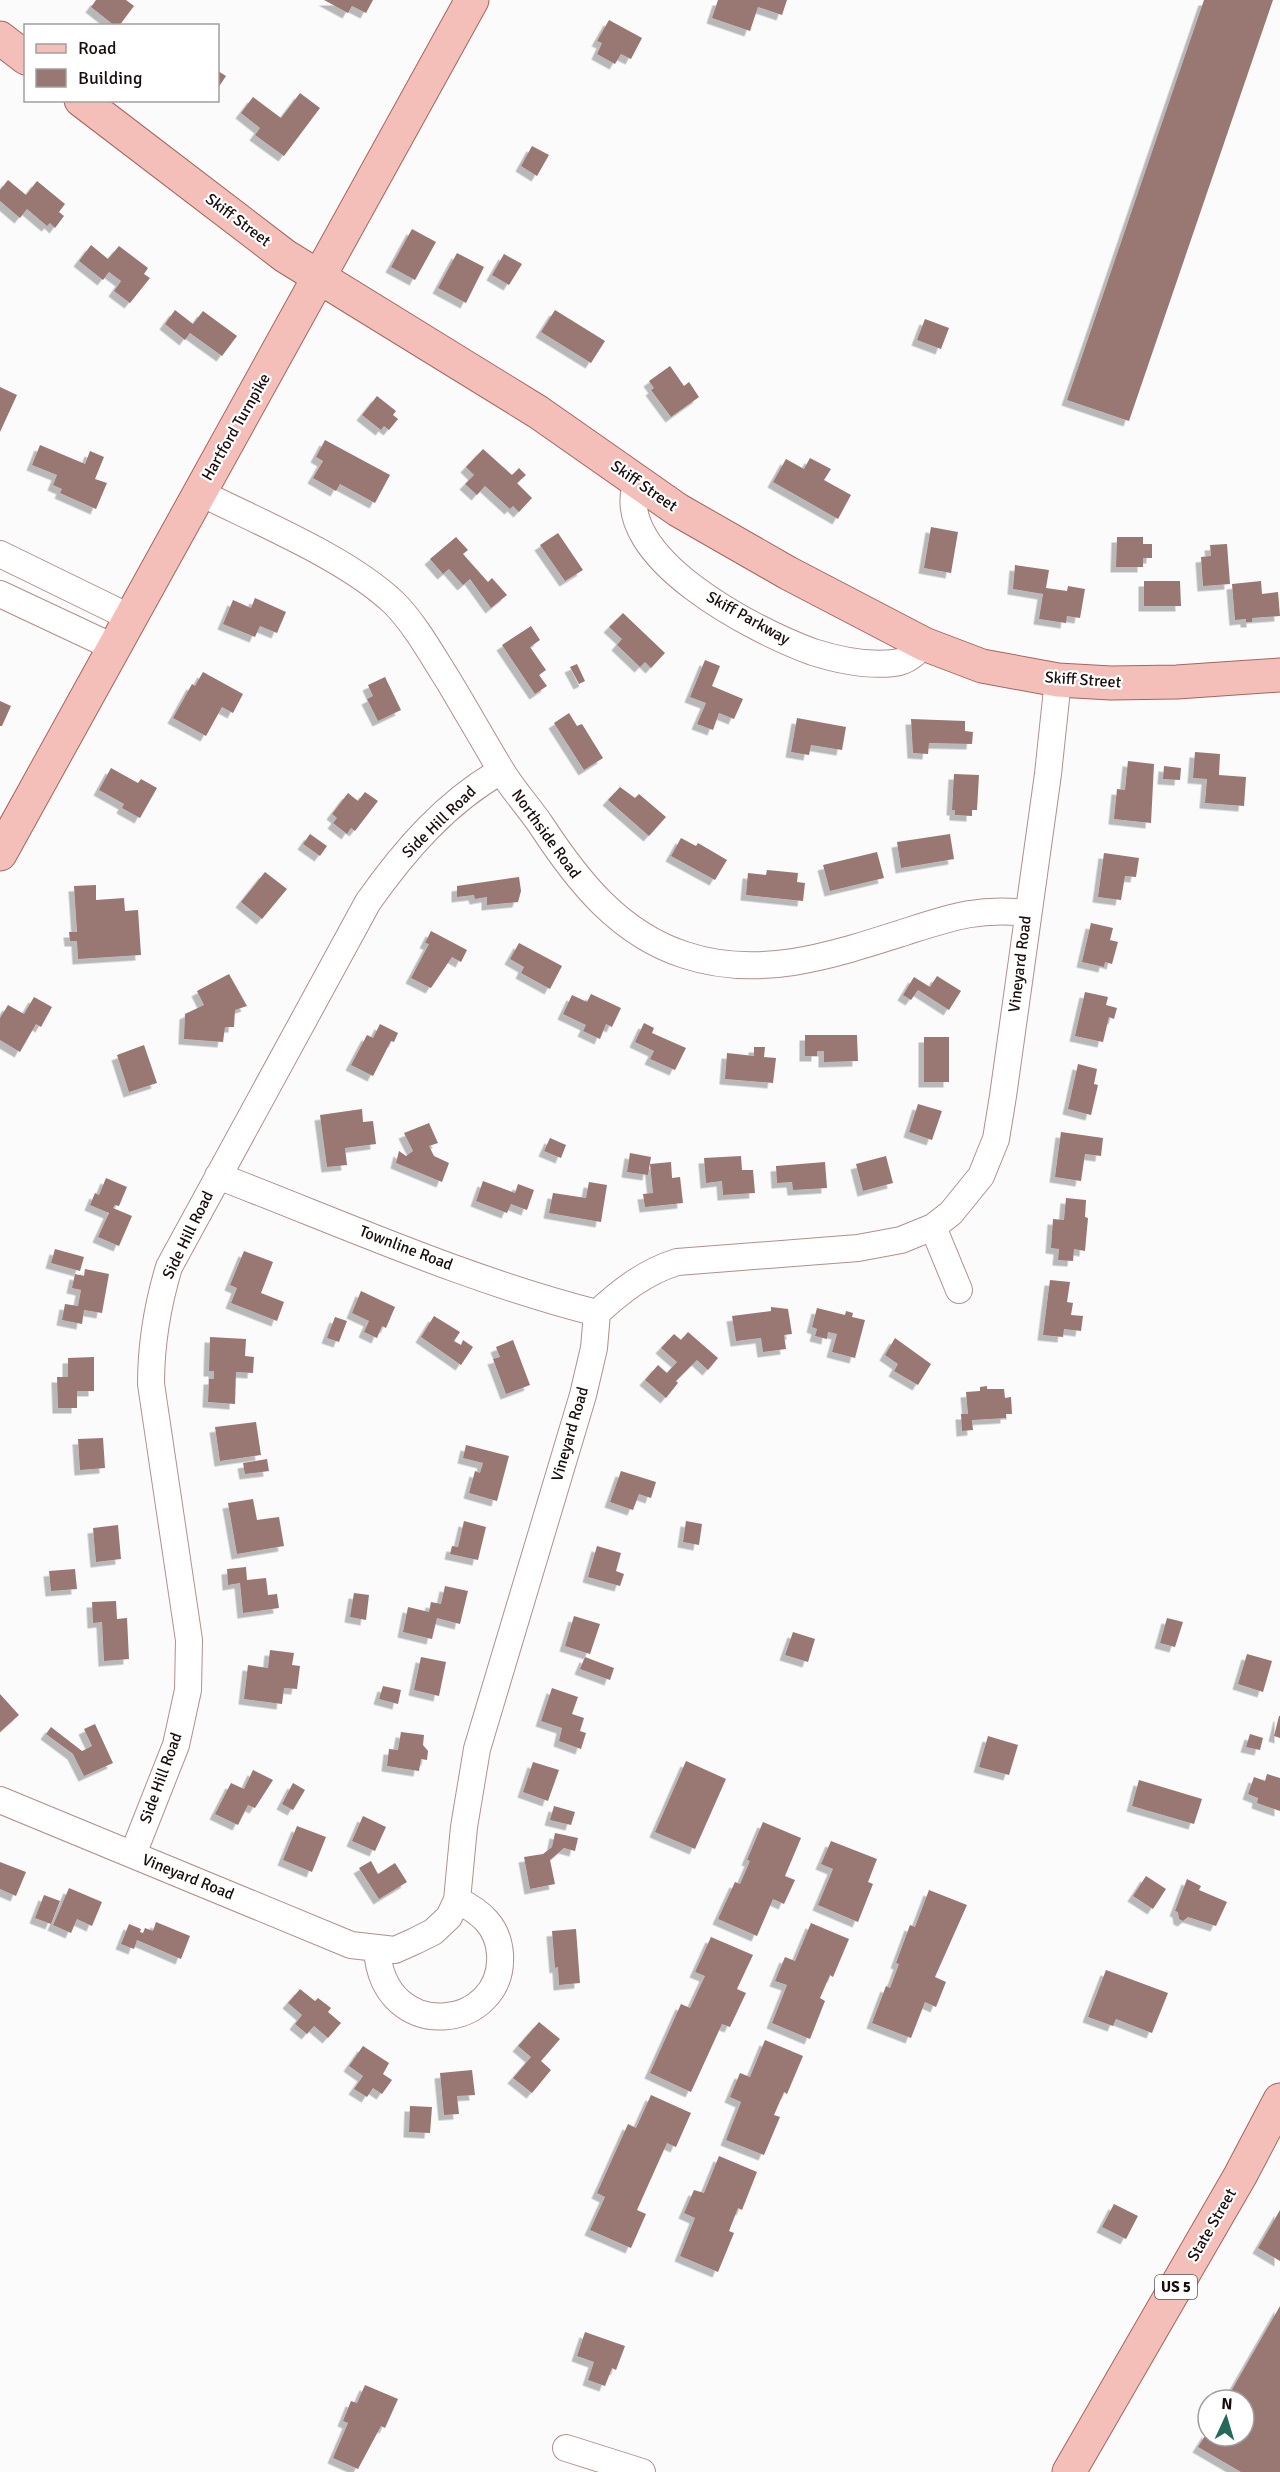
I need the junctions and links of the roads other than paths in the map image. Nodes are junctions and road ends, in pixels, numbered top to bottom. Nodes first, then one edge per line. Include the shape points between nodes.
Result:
1 (472, 0) edge
2 (0, 38) edge
3 (24, 56) edge
4 (84, 102) edge
5 (321, 279) junction
6 (637, 483) junction
7 (199, 492) junction
8 (0, 554) edge
9 (0, 594) edge
10 (129, 617) junction
11 (924, 644) junction
12 (113, 647) junction
13 (1280, 675) edge
14 (1058, 680) junction
15 (501, 771) junction
16 (0, 854) edge
17 (1027, 913) junction
18 (218, 1176) junction
19 (933, 1227) junction
20 (959, 1290) dead end
21 (597, 1313) junction
22 (0, 1800) edge
23 (133, 1854) junction
24 (457, 1900) junction
25 (376, 1950) junction
26 (1280, 2100) edge
27 (566, 2448) dead end
28 (642, 2472) edge
29 (1070, 2472) edge

1 - 5 main road, Hartford Turnpike
2 - 3 main road
4 - 5 main road, Skiff Street via 243,225
5 - 6 main road, Skiff Street via 459,360
5 - 7 main road, Hartford Turnpike
6 - 11 main road, Skiff Street via 788,573
6 - 11 street, Skiff Parkway via 632,511 641,534 659,558 694,588 760,628 815,652 859,663 896,663 912,657
7 - 10 main road, Hartford Turnpike
7 - 15 street, Northside Road via 342,565 394,603 429,650
8 - 10 street
9 - 12 street
10 - 12 main road, Hartford Turnpike
11 - 14 main road, Skiff Street via 982,666
12 - 16 main road, Hartford Turnpike
13 - 14 main road, Skiff Street via 1177,682
14 - 17 street, Vineyard Road
15 - 17 street, Northside Road via 560,858 611,913 643,936 685,956 737,966 787,964 838,954 955,916 998,909
15 - 18 street, Side Hill Road via 475,786 440,816 396,863 368,903
17 - 19 street, Vineyard Road via 996,1139 981,1176 951,1213
18 - 21 street, Townline Road via 460,1269 555,1303
18 - 23 street, Side Hill Road via 169,1267 155,1319 151,1384 189,1641 188,1690 173,1754
19 - 20 street
19 - 21 street, Vineyard Road via 901,1240 858,1248 677,1262 628,1286
21 - 24 street, Vineyard Road via 583,1395 477,1749
22 - 23 street, Vineyard Road
23 - 25 street, Vineyard Road via 351,1945
24 - 25 street, Vineyard Road via 449,1917 433,1932 394,1950
24 - 25 street via 477,1910 492,1926 501,1963 486,1998 468,2010 427,2017 406,2008 381,1978
26 - 29 main road, State Street / US 5
27 - 28 street

